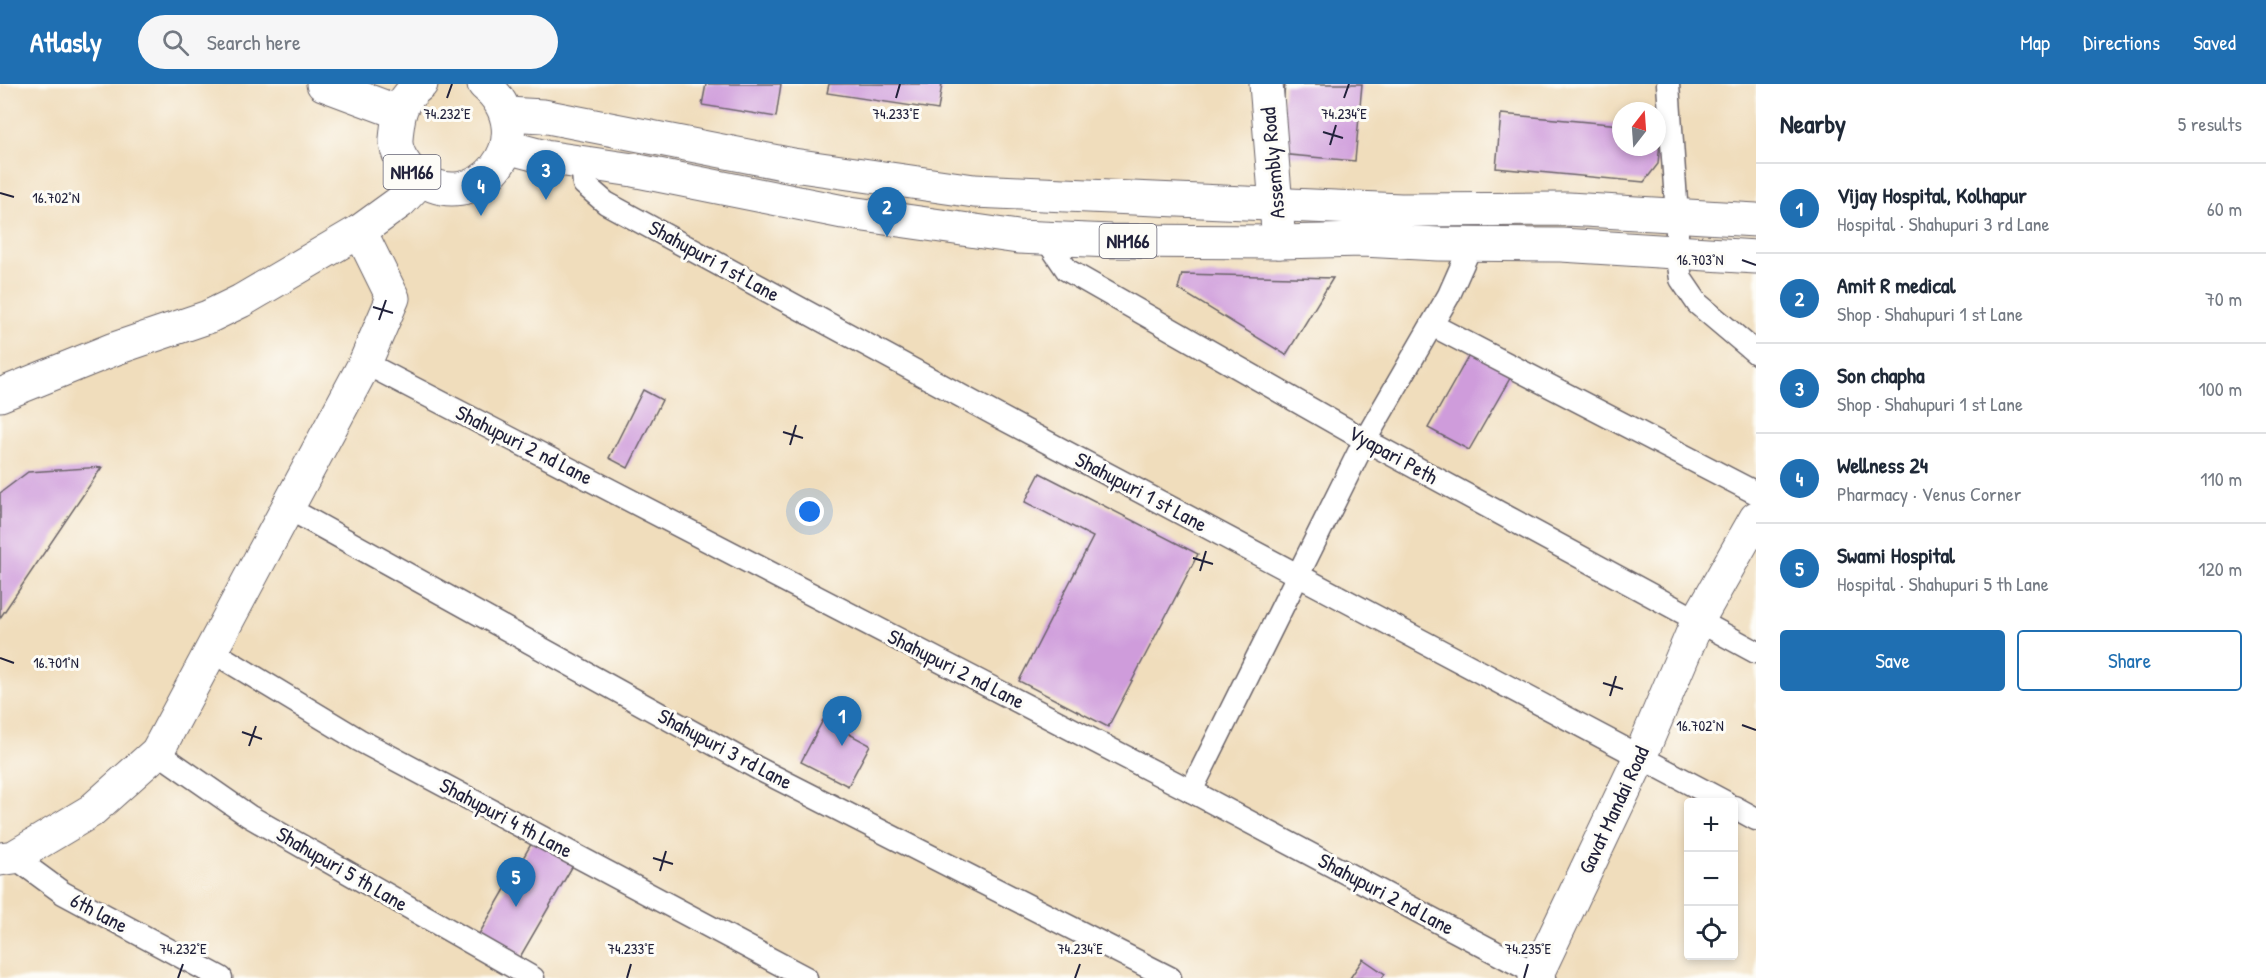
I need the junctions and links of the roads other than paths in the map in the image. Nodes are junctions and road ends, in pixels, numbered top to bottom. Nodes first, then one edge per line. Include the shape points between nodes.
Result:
1 (323, 84) edge
2 (484, 84) edge
3 (1266, 84) edge
4 (1668, 84) edge
5 (403, 93) edge
6 (507, 114) junction
7 (499, 160) junction
8 (582, 161) junction
9 (421, 180) junction
10 (1278, 206) junction
11 (1677, 216) junction
12 (1756, 220) edge
13 (360, 231) junction
14 (1046, 239) junction
15 (1279, 243) junction
16 (1472, 243) junction
17 (1677, 252) junction
18 (1756, 257) edge
19 (1432, 325) junction
20 (1756, 352) edge
21 (365, 363) junction
22 (0, 396) edge
23 (1365, 440) junction
24 (1756, 493) edge
25 (286, 507) junction
26 (1756, 519) edge
27 (1299, 576) junction
28 (1698, 620) junction
29 (210, 650) junction
30 (1756, 652) edge
31 (157, 752) junction
32 (1640, 757) junction
33 (1191, 791) junction
34 (1717, 798) edge
35 (1738, 809) edge
36 (1756, 819) edge
37 (7, 858) edge
38 (1539, 977) edge
39 (221, 978) edge
40 (533, 978) edge
41 (806, 978) edge
42 (1170, 978) edge

1 - 5 main road, NH166
2 - 6 main road via 502,102
3 - 10 main road, Assembly Road
4 - 11 street
5 - 9 main road, NH166 via 396,144 409,170
6 - 7 main road via 510,132
6 - 10 main road, NH166 via 543,116 793,165 974,191
7 - 8 main road, NH166 via 545,157
7 - 9 main road, NH166 via 465,188 450,189
8 - 14 main road, NH166 via 843,212
8 - 27 street, Shahupuri 1 st Lane via 584,184 606,203
9 - 13 main road via 400,202
10 - 11 main road, NH166 via 1568,209
10 - 15 main road, Assembly Road
11 - 12 main road, NH166
11 - 17 street
13 - 21 main road via 393,298
13 - 22 main road via 208,317 114,349
14 - 15 main road, NH166
14 - 23 street, Vyapari Peth via 1067,270
15 - 16 main road, NH166
16 - 17 main road, NH166
16 - 19 street
17 - 18 main road, NH166
17 - 20 street via 1682,279 1698,304
19 - 23 street
19 - 24 street
21 - 25 main road
21 - 33 street, Shahupuri 2 nd Lane
23 - 27 street
23 - 28 street, Vyapari Peth
25 - 29 main road
25 - 42 street, Shahupuri 3 rd Lane via 759,769
26 - 28 main road, Gavat Mandai Road
27 - 32 street, Shahupuri 1 st Lane
27 - 33 street
28 - 30 street, Vyapari Peth
28 - 32 main road, Gavat Mandai Road
29 - 31 main road
29 - 41 street, Shahupuri 4 th Lane via 359,740
31 - 37 main road via 91,811
31 - 40 street, Shahupuri 5 th Lane via 249,816
32 - 34 street, Shahupuri 1 st Lane
32 - 38 main road, Gavat Mandai Road
33 - 38 street, Shahupuri 2 nd Lane
35 - 36 street
37 - 39 street, 6th lane via 63,893

